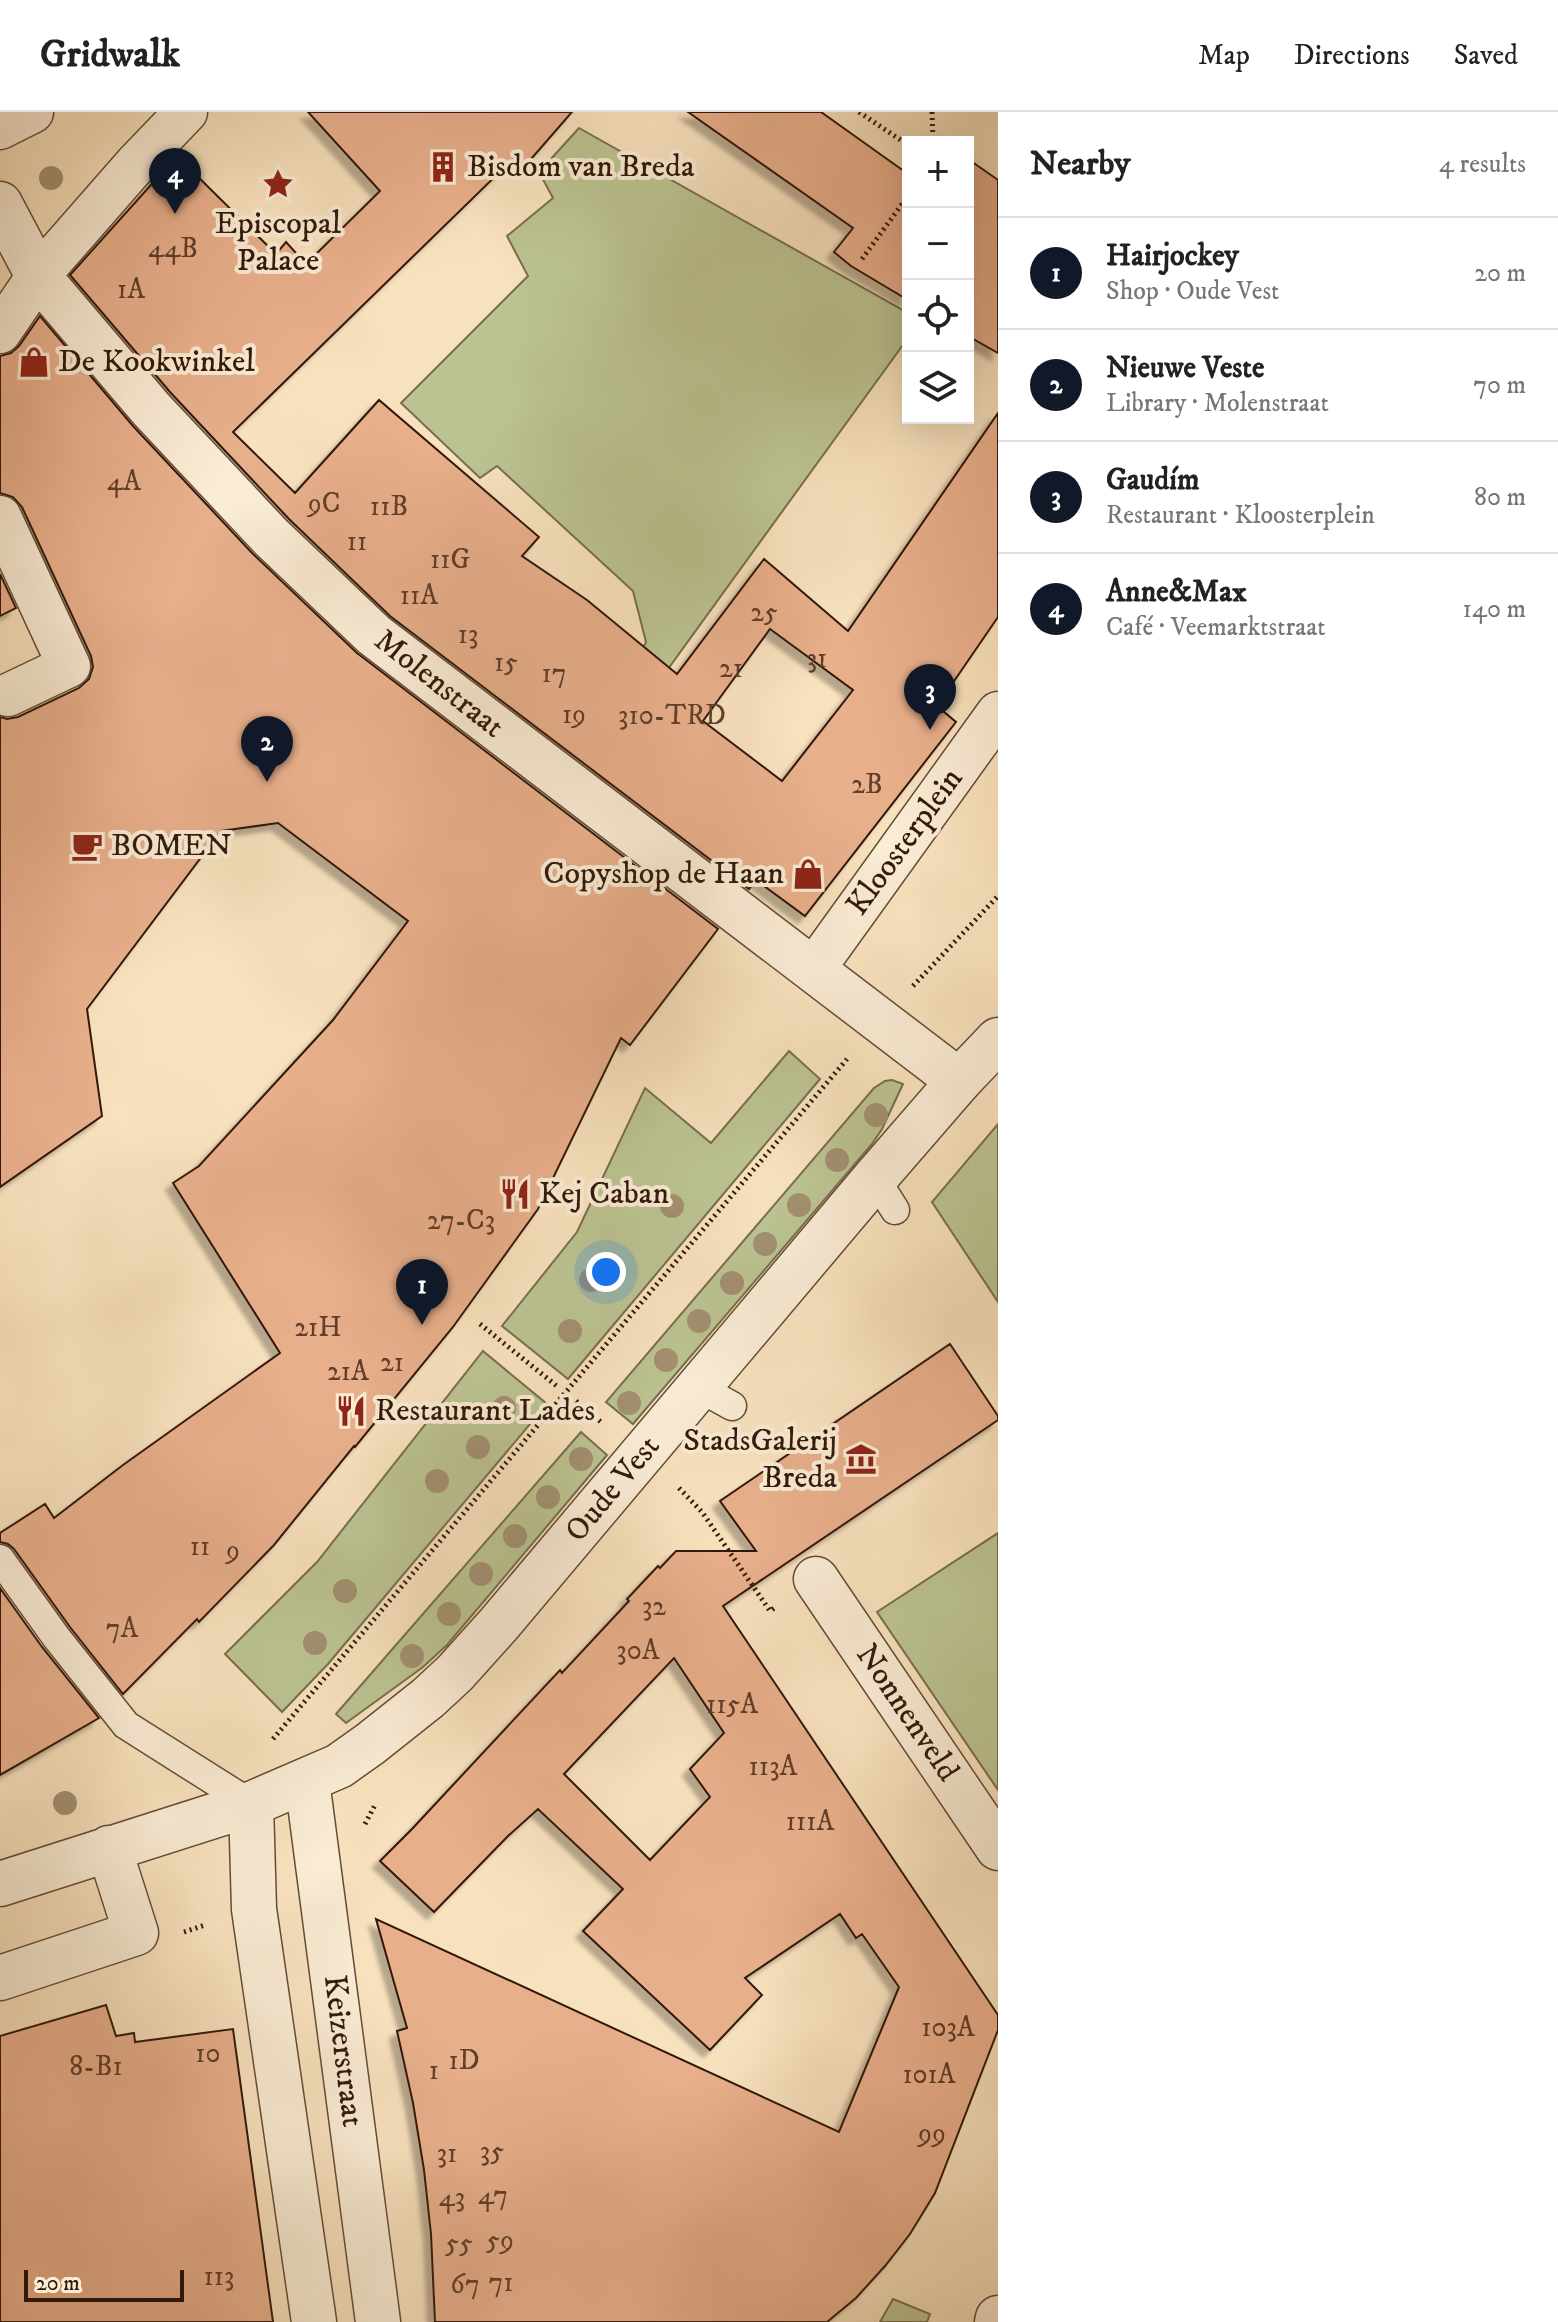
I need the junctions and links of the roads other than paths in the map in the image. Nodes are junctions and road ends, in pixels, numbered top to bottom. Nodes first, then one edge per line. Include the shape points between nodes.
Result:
1 (32, 112) edge
2 (186, 112) edge
3 (0, 128) edge
4 (0, 204) edge
5 (38, 276) junction
6 (0, 332) edge
7 (0, 517) edge
8 (8, 695) dead end
9 (998, 713) edge
10 (813, 970) junction
11 (998, 1040) edge
12 (959, 1081) junction
13 (0, 1559) edge
14 (816, 1579) road end
15 (307, 1781) junction
16 (251, 1804) junction
17 (109, 1848) junction
18 (998, 1848) edge
19 (0, 1884) edge
20 (0, 1978) edge
21 (314, 2322) edge
22 (378, 2322) edge

1 - 3 street
2 - 5 street
4 - 5 street, Molenstraat
5 - 6 street
5 - 10 street, Molenstraat via 194,455 374,635
7 - 8 street via 69,666
9 - 10 street, Kloosterplein
10 - 12 street, Molenstraat
11 - 12 street
12 - 15 street, Oude Vest via 885,1194 715,1396 455,1673 370,1744
13 - 16 lane via 126,1725
14 - 18 street, Nonnenveld
15 - 16 street, Oude Vest
15 - 22 street, Keizerstraat
16 - 17 street, Oude Vest
16 - 21 street, Keizerstraat via 254,1909
17 - 19 street, Oude Vest
17 - 20 street via 136,1933

